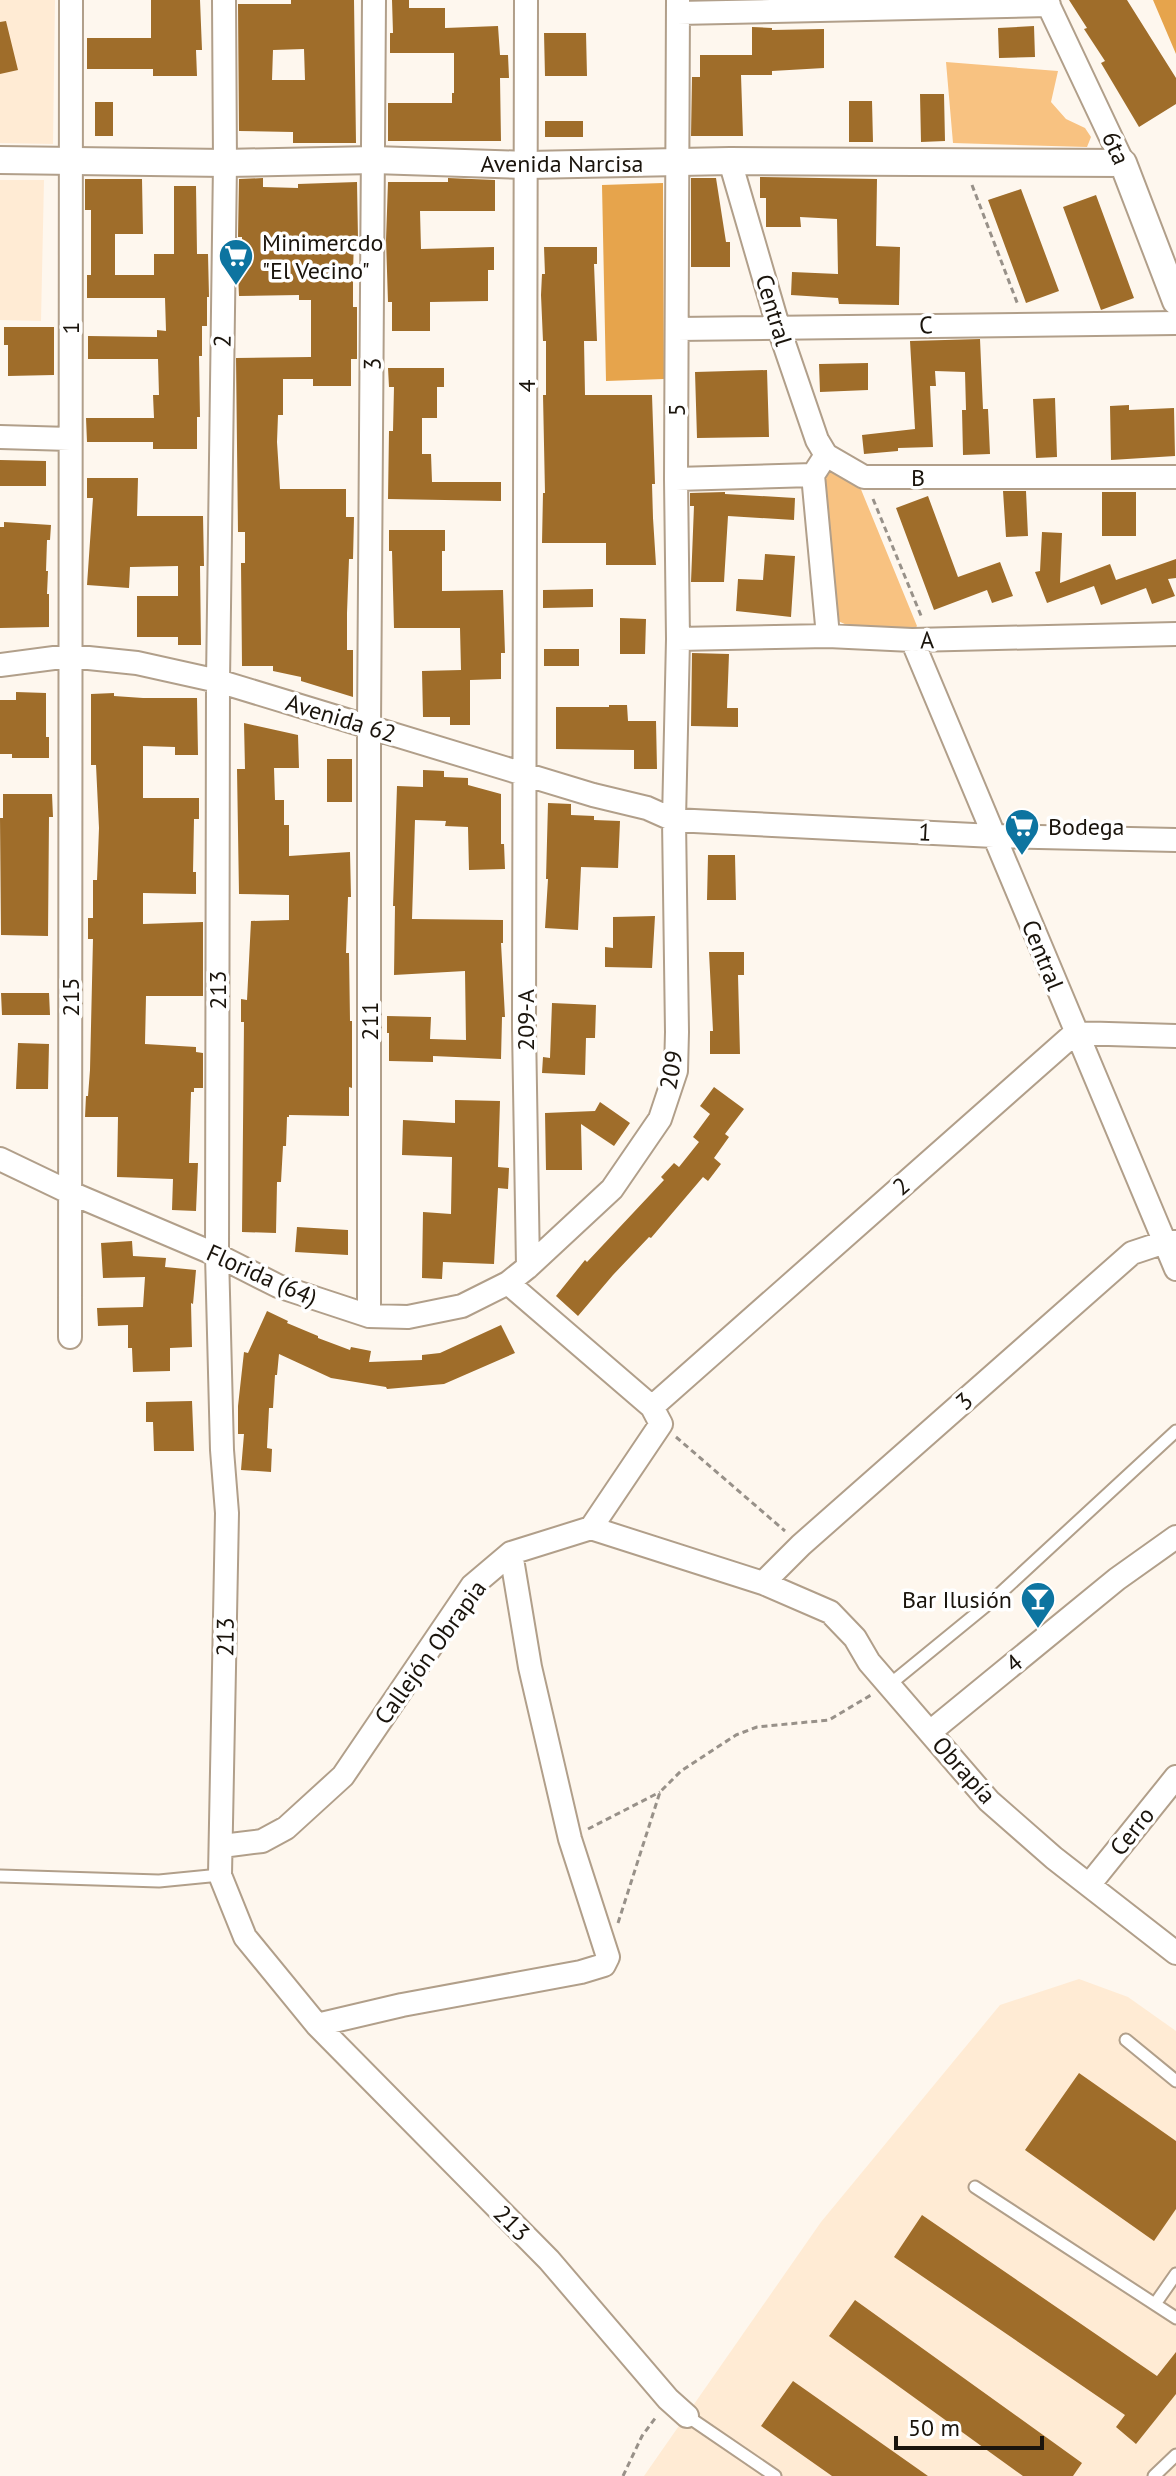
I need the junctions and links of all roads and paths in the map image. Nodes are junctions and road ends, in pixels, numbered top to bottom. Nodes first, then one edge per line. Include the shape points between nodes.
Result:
1 (71, 0) edge
2 (224, 0) edge
3 (374, 0) edge
4 (526, 0) edge
5 (1047, 2) edge
6 (678, 6) edge
7 (0, 160) edge
8 (374, 160) junction
9 (70, 161) junction
10 (730, 161) junction
11 (225, 163) junction
12 (676, 163) junction
13 (964, 163) junction
14 (1123, 163) junction
15 (527, 165) junction
16 (1176, 301) edge
17 (1176, 323) edge
18 (1026, 324) junction
19 (778, 326) junction
20 (677, 329) junction
21 (0, 437) edge
22 (70, 439) junction
23 (826, 455) junction
24 (813, 475) junction
25 (864, 477) junction
26 (1176, 477) edge
27 (676, 479) junction
28 (1176, 634) edge
29 (828, 636) junction
30 (678, 639) junction
31 (921, 640) junction
32 (69, 656) junction
33 (0, 665) edge
34 (218, 681) junction
35 (369, 727) junction
36 (525, 773) junction
37 (674, 820) junction
38 (994, 836) junction
39 (1176, 840) edge
40 (1075, 1033) junction
41 (1176, 1036) edge
42 (0, 1159) edge
43 (71, 1193) junction
44 (1170, 1242) edge
45 (217, 1255) junction
46 (528, 1267) junction
47 (1176, 1269) edge
48 (508, 1283) junction
49 (369, 1316) junction
50 (70, 1337) dead end
51 (656, 1416) junction
52 (1176, 1431) edge
53 (591, 1528) junction
54 (1176, 1537) edge
55 (801, 1545) junction
56 (511, 1553) junction
57 (763, 1583) junction
58 (889, 1685) junction
59 (930, 1732) junction
60 (1176, 1777) edge
61 (660, 1792) junction
62 (570, 1839) junction
63 (222, 1846) junction
64 (220, 1875) junction
65 (0, 1876) edge
66 (1089, 1885) junction
67 (1176, 1953) edge
68 (608, 1957) junction
69 (317, 2025) junction
70 (1126, 2040) dead end
71 (1176, 2081) edge
72 (975, 2187) dead end
73 (1176, 2274) edge
74 (1155, 2304) junction
75 (1176, 2318) edge
76 (668, 2399) junction
77 (687, 2416) joint
78 (1176, 2455) edge
79 (623, 2476) edge
80 (775, 2476) edge
81 (1154, 2476) edge

1 - 9 street, 1
2 - 11 street, 2
3 - 8 street, 3
4 - 15 street, 4
5 - 6 street
5 - 14 street, 6ta
6 - 12 street, 5
7 - 9 street, Avenida Narcisa
8 - 11 street, Avenida Narcisa
8 - 15 street, Avenida Narcisa
8 - 35 street, 3
9 - 11 street, Avenida Narcisa
9 - 22 street, 1
10 - 12 street, Avenida Narcisa
10 - 13 street, Avenida Narcisa
10 - 19 street, Central
11 - 34 street, 2
12 - 15 street, Avenida Narcisa
12 - 20 street, 5
13 - 14 street, Avenida Narcisa
13 - 18 path
14 - 16 street, 6ta
15 - 36 street, 4
17 - 18 street, C
18 - 19 street, C
19 - 20 street, C
19 - 23 street, Central
20 - 27 street, 5
21 - 22 street
22 - 32 street, 1
23 - 24 street
23 - 25 street
24 - 27 street
24 - 29 street
25 - 26 street, B
25 - 31 path
27 - 30 street, 5
28 - 31 street, A
29 - 30 street, A
29 - 31 street, A
30 - 37 street, 5
31 - 38 street, Central
32 - 33 street, Avenida 62
32 - 34 street, Avenida 62 via 137,663
32 - 43 street, 215
34 - 35 street, Avenida 62
34 - 45 street, 213
35 - 36 street, Avenida 62
35 - 49 street, 211
36 - 37 street, Avenida 62
36 - 46 street, 209-A
37 - 38 street, 1
37 - 46 street, 209 via 676,1071 660,1119 612,1189
38 - 39 street, 1
38 - 40 street, Central
40 - 41 street
40 - 44 street, Central
40 - 51 street, 2
42 - 43 street, Florida (64)
43 - 45 street, Florida (64)
43 - 50 street, 215
44 - 47 street, Central
44 - 55 street, 3 via 1132,1253
45 - 49 street, Florida (64) via 278,1286
45 - 63 street, 213 via 227,1513
46 - 48 street, Florida (64)
48 - 49 street, Florida (64) via 442,1311
48 - 51 street
51 - 53 street, 2
51 - 55 path
52 - 58 lane via 993,1600
53 - 56 street, Callejón Obrapia
53 - 57 street
54 - 59 street, 4
55 - 57 street, 3
56 - 62 street via 530,1667
56 - 63 street, Callejón Obrapia via 472,1586 343,1776 274,1835
57 - 58 street, Obrapía via 830,1612
58 - 59 street, Obrapía
58 - 61 path via 829,1720 757,1727 736,1735 681,1771
59 - 66 street, Obrapía via 989,1801
60 - 66 street, Cerro
61 - 62 path
61 - 68 path
62 - 68 street
63 - 64 street, 213
64 - 65 lane via 159,1881
64 - 69 street, 213 via 245,1937
66 - 67 street, Obrapía
68 - 69 street via 604,1965 581,1972
69 - 76 street, 213 via 549,2260
70 - 71 lane
72 - 74 lane
73 - 74 lane
74 - 75 lane
76 - 77 street, 213
76 - 79 path
77 - 80 lane
78 - 81 lane

